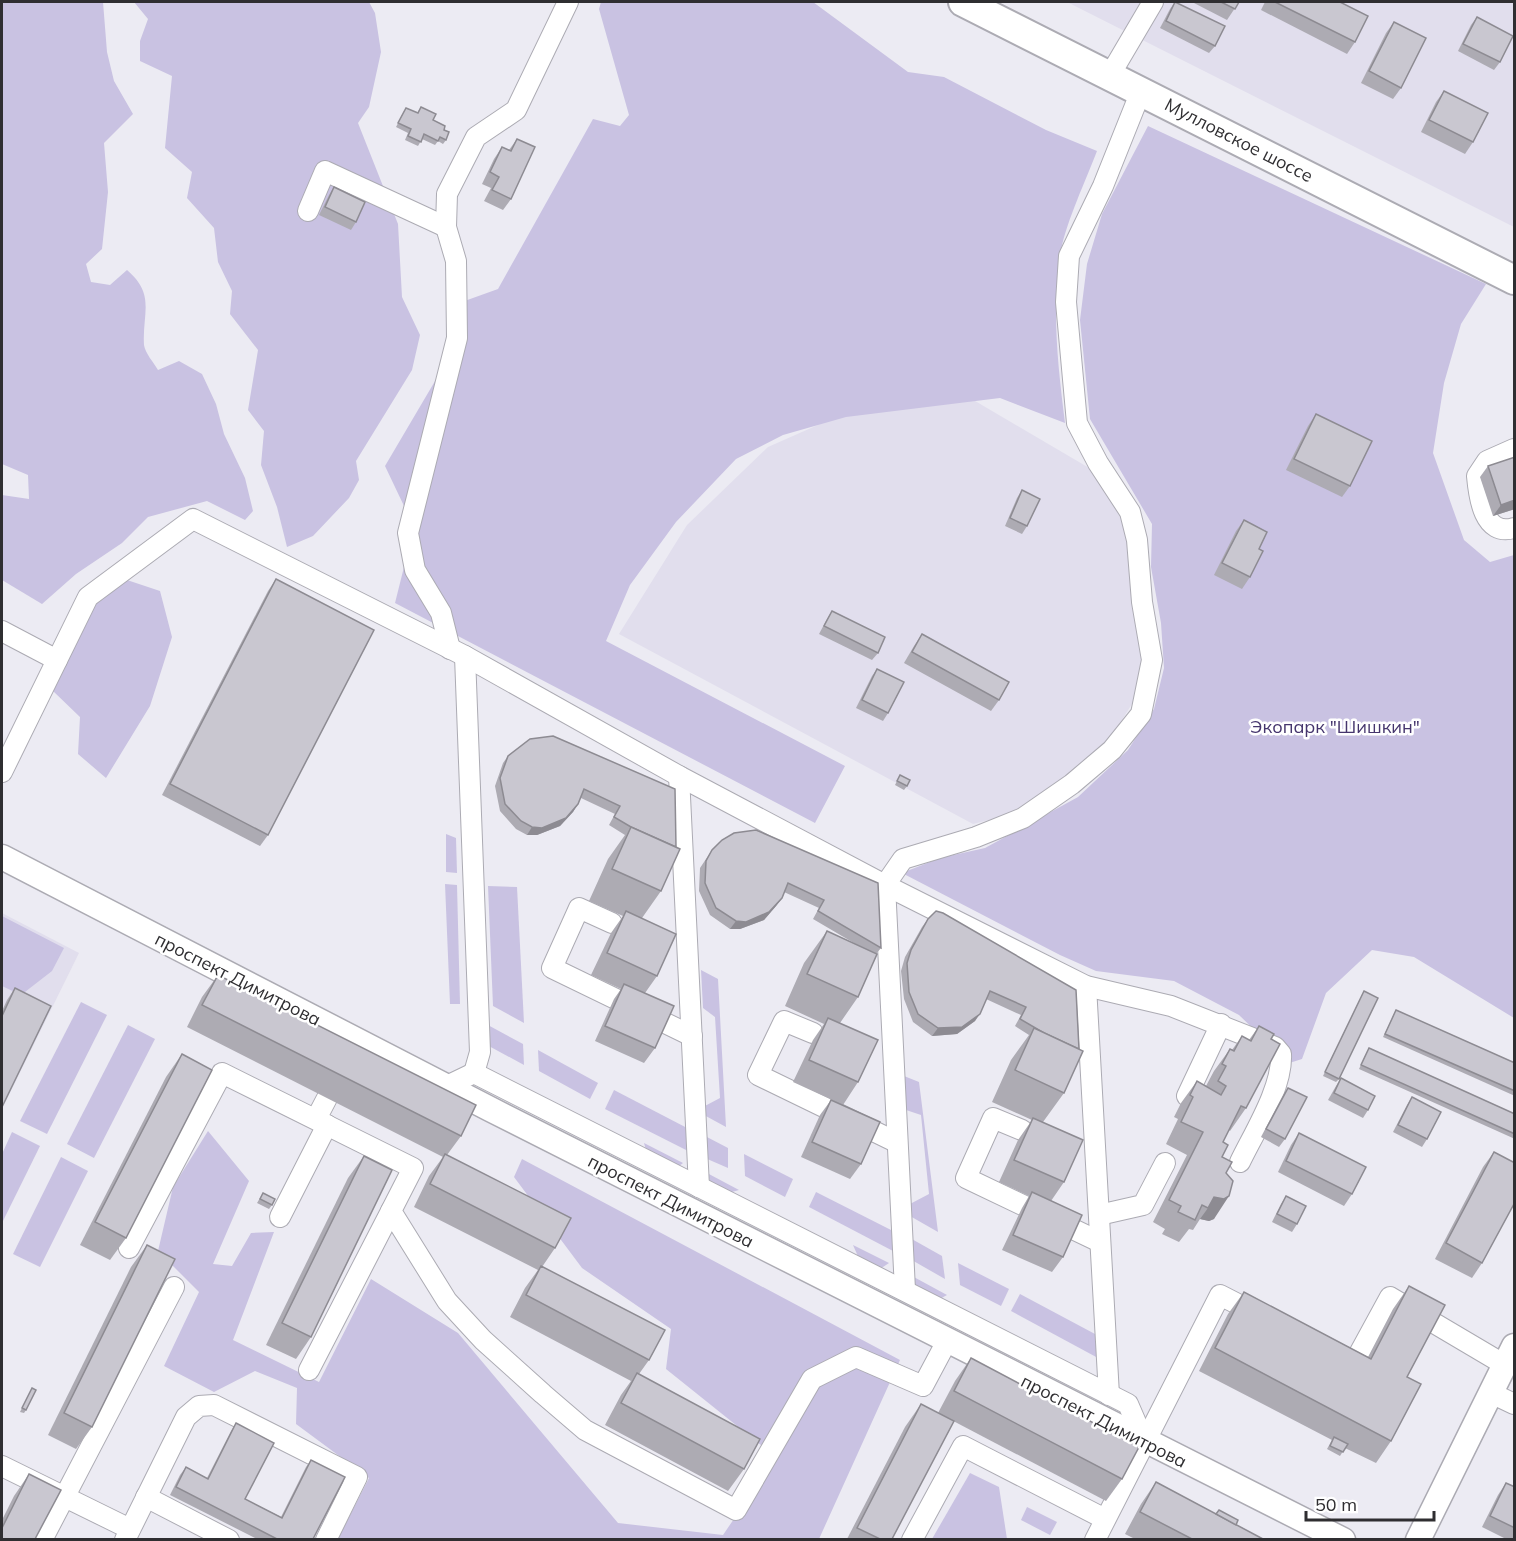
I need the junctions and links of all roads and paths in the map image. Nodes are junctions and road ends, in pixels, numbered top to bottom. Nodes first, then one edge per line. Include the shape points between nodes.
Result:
1 (568, 2) edge
2 (963, 2) edge
3 (1153, 2) edge
4 (1002, 13) edge
5 (1110, 75) junction
6 (1141, 91) junction
7 (308, 211) dead end
8 (446, 227) junction
9 (1515, 280) edge
10 (1515, 449) edge
11 (1515, 528) edge
12 (2, 631) edge
13 (457, 653) junction
14 (57, 660) junction
15 (2, 772) edge
16 (679, 776) junction
17 (2, 857) edge
18 (885, 885) junction
19 (612, 922) dead end
20 (1086, 986) junction
21 (1221, 1024) junction
22 (813, 1033) dead end
23 (692, 1036) junction
24 (474, 1073) junction
25 (447, 1086) junction
26 (1187, 1096) dead end
27 (327, 1098) dead end
28 (322, 1122) junction
29 (1022, 1130) dead end
30 (896, 1142) junction
31 (1240, 1162) dead end
32 (1166, 1163) dead end
33 (699, 1187) junction
34 (391, 1211) junction
35 (1099, 1215) junction
36 (280, 1217) dead end
37 (1100, 1242) junction
38 (129, 1248) edge
39 (174, 1287) edge
40 (905, 1290) junction
41 (1271, 1322) edge
42 (947, 1341) junction
43 (1323, 1348) edge
44 (1510, 1355) edge
45 (309, 1370) dead end
46 (1491, 1393) junction
47 (1109, 1395) junction
48 (1515, 1404) edge
49 (1144, 1441) junction
50 (2, 1466) edge
51 (63, 1497) junction
52 (146, 1497) junction
53 (1105, 1519) junction
54 (127, 1534) edge
55 (42, 1539) edge
56 (230, 1539) edge
57 (326, 1539) edge
58 (912, 1539) edge
59 (1096, 1539) edge
60 (1343, 1539) edge
61 (1418, 1539) edge

1 - 8 lane via 516,110 476,137 447,194
2 - 4 highway, Мулловское шоссе
3 - 5 lane
4 - 5 highway, Мулловское шоссе
5 - 6 highway, Мулловское шоссе
6 - 9 highway, Мулловское шоссе
6 - 18 lane via 1103,186 1069,256 1066,302 1077,423 1130,512 1137,540 1152,660 1141,714 1112,750 1023,818 903,860
7 - 8 lane via 325,171
8 - 13 lane via 456,261 457,338 408,533 415,570 441,613
10 - 11 lane via 1487,461 1477,476 1478,494 1491,525 1499,530
12 - 14 lane
13 - 14 lane via 193,519 88,597
13 - 16 lane
13 - 24 lane via 480,1052
14 - 15 lane
16 - 18 lane
16 - 23 lane
17 - 25 main road, проспект Димитрова via 352,1049
18 - 20 lane
18 - 30 lane
19 - 23 lane via 579,908 552,968
20 - 21 lane via 1171,1006
20 - 35 lane
21 - 26 lane
21 - 31 lane via 1275,1047 1281,1054 1281,1067 1270,1100
22 - 30 lane via 784,1021 758,1075
23 - 33 lane
24 - 25 lane
24 - 33 lane
25 - 42 main road, проспект Димитрова
27 - 28 lane
28 - 34 lane via 413,1168
28 - 36 lane
28 - 38 lane via 222,1073
29 - 37 lane via 993,1118 966,1178
30 - 40 lane
32 - 35 lane via 1143,1205
33 - 40 lane
34 - 42 lane via 447,1301 543,1394 585,1430 736,1510 812,1379 856,1358 923,1386
34 - 45 lane
35 - 37 lane
37 - 47 lane
39 - 51 lane
40 - 47 lane
41 - 49 lane via 1220,1295
42 - 49 main road, проспект Димитрова
43 - 44 lane via 1354,1363 1390,1297
44 - 46 main road
46 - 48 lane
46 - 61 main road
47 - 49 lane via 1128,1404
49 - 53 lane
49 - 60 main road, проспект Димитрова
50 - 51 lane
51 - 54 lane
51 - 55 lane
52 - 54 lane
52 - 56 lane
52 - 57 lane via 186,1417 199,1406 214,1405 357,1477
53 - 58 lane via 963,1446
53 - 59 lane

